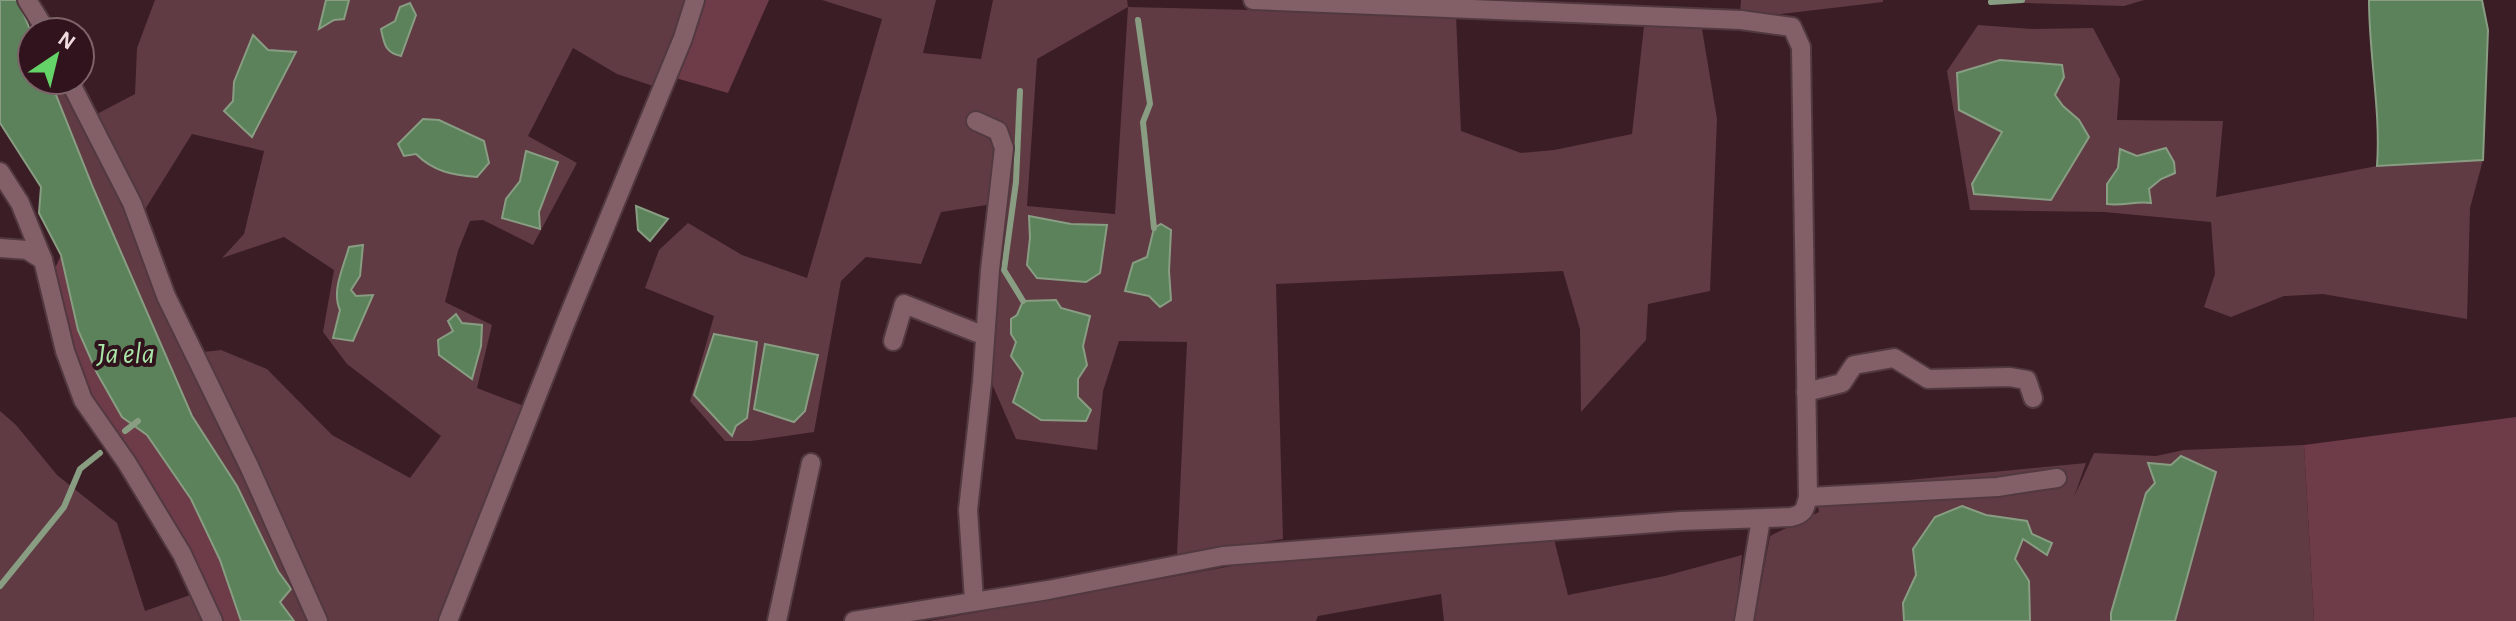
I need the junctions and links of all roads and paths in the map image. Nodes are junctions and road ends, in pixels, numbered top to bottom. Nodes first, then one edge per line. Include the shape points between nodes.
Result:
1 (695, 0) edge
2 (1253, 0) edge
3 (77, 96) edge
4 (976, 121) dead end
5 (0, 172) edge
6 (0, 248) edge
7 (43, 260) junction
8 (985, 336) junction
9 (893, 341) dead end
10 (1806, 392) junction
11 (2033, 398) dead end
12 (811, 463) dead end
13 (2057, 478) dead end
14 (1808, 497) junction
15 (1761, 519) junction
16 (974, 600) junction
17 (213, 621) edge
18 (318, 621) edge
19 (448, 621) edge
20 (777, 621) edge
21 (854, 621) edge
22 (1744, 621) edge

1 - 19 street
2 - 10 street via 1741,20 1792,27 1801,47
3 - 18 street via 132,203 166,296
4 - 8 street via 998,131 1004,148
5 - 7 street via 20,203
6 - 7 street via 27,250
7 - 17 street via 83,400 182,554
8 - 9 street via 904,304
8 - 16 street via 968,510
10 - 11 street via 1842,383 1854,365 1894,358 1928,379 2027,380
10 - 14 street
12 - 20 street
13 - 14 street via 1997,487
14 - 15 street via 1802,514
15 - 16 street via 1223,556
15 - 22 street
16 - 21 street

